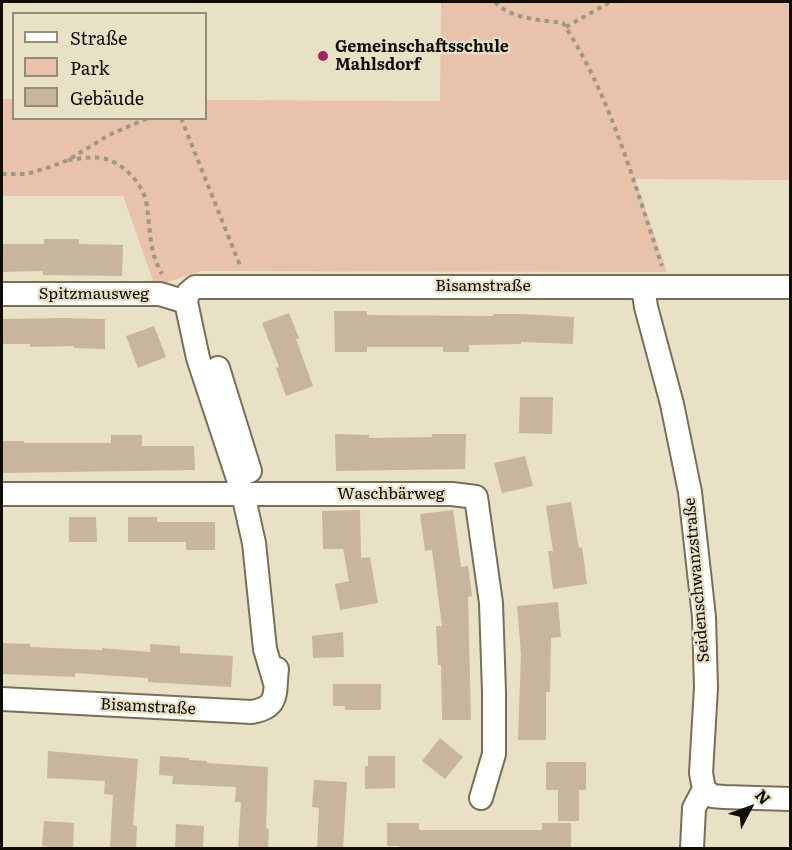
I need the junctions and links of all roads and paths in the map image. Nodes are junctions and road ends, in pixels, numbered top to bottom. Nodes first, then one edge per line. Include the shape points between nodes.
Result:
1 (495, 2) edge
2 (610, 2) edge
3 (566, 27) junction
4 (143, 120) edge
5 (182, 120) edge
6 (68, 160) junction
7 (2, 174) edge
8 (248, 286) junction
9 (644, 287) junction
10 (669, 287) junction
11 (790, 287) edge
12 (2, 294) edge
13 (186, 302) junction
14 (2, 494) edge
15 (249, 494) junction
16 (2, 699) edge
17 (704, 789) junction
18 (481, 798) dead end
19 (790, 799) edge
20 (692, 849) edge

1 - 3 path via 522,16 563,23
2 - 3 path
3 - 10 path via 614,126
4 - 6 path
5 - 8 path
6 - 7 path via 27,174
6 - 13 path via 103,158 121,166 135,180 145,198 154,259
8 - 9 street, Bisamstraße
8 - 13 street, Bisamstraße via 195,287
9 - 10 street, Bisamstraße
9 - 17 street, Seidenschwanzstraße via 692,503 704,617
10 - 11 street, Bisamstraße
12 - 13 street, Spitzmausweg via 160,294
13 - 15 street, Bisamstraße via 198,358
14 - 15 street, Waschbärweg
15 - 16 street, Bisamstraße via 265,649 275,683 274,699 266,710
15 - 18 street, Waschbärweg via 476,497 491,603 494,692 494,754
17 - 19 street via 712,796
17 - 20 street via 694,808

